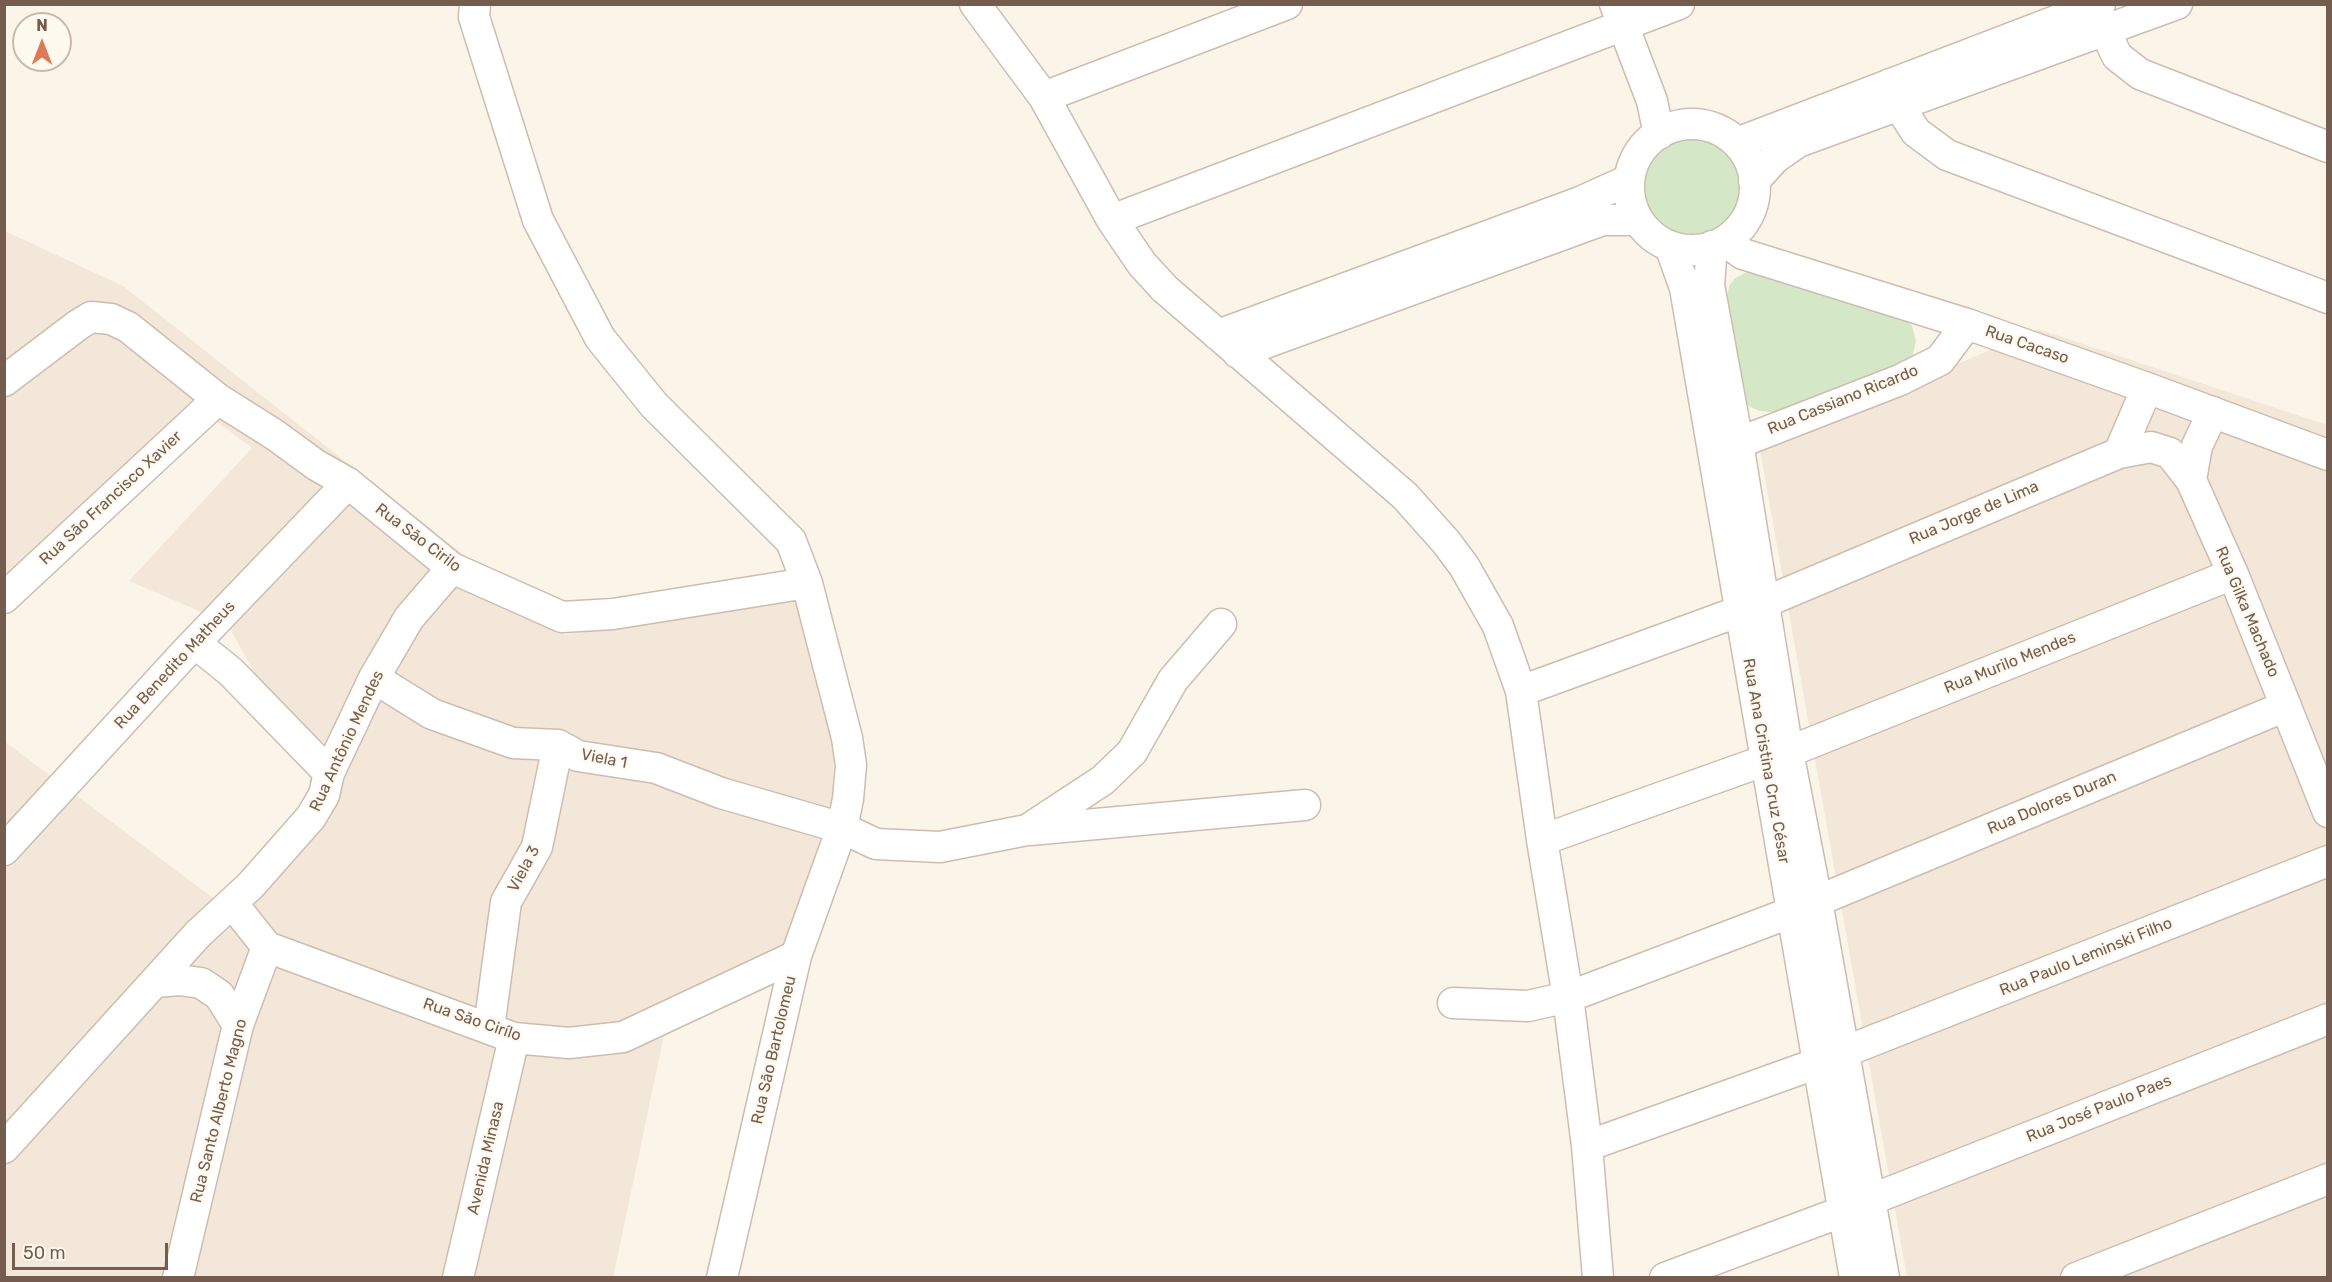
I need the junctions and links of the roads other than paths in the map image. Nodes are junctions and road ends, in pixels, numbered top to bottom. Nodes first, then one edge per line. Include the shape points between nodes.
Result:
1 (975, 4) edge
2 (1287, 4) edge
3 (1679, 4) edge
4 (2177, 4) edge
5 (471, 9) edge
6 (2099, 14) edge
7 (1619, 16) edge
8 (1895, 95) junction
9 (1044, 97) junction
10 (1659, 134) junction
11 (1737, 143) junction
12 (2328, 147) edge
13 (1629, 180) junction
14 (1754, 181) junction
15 (1112, 220) junction
16 (1638, 220) junction
17 (1719, 244) junction
18 (1670, 246) junction
19 (2328, 298) edge
20 (1967, 324) junction
21 (1228, 344) junction
22 (4, 381) edge
23 (2147, 388) junction
24 (218, 399) junction
25 (2213, 412) junction
26 (1738, 443) junction
27 (2119, 453) junction
28 (2328, 455) edge
29 (2191, 480) junction
30 (348, 483) junction
31 (452, 568) junction
32 (2233, 574) junction
33 (807, 583) junction
34 (4, 598) edge
35 (1752, 607) junction
36 (1221, 624) dead end
37 (195, 643) junction
38 (374, 678) junction
39 (1521, 691) junction
40 (2286, 706) junction
41 (558, 745) junction
42 (1777, 756) junction
43 (329, 773) junction
44 (1305, 805) dead end
45 (2328, 812) edge
46 (842, 828) junction
47 (1027, 830) junction
48 (1542, 840) junction
49 (4, 850) edge
50 (2328, 861) edge
51 (232, 903) junction
52 (1805, 906) junction
53 (267, 947) junction
54 (796, 956) junction
55 (156, 982) junction
56 (1568, 996) junction
57 (1453, 1003) dead end
58 (2328, 1019) edge
59 (238, 1025) junction
60 (502, 1033) junction
61 (1831, 1058) junction
62 (1587, 1146) junction
63 (4, 1148) edge
64 (2328, 1179) edge
65 (1857, 1205) junction
66 (178, 1278) edge
67 (458, 1278) edge
68 (722, 1278) edge
69 (1598, 1278) edge
70 (1665, 1278) edge
71 (1855, 1278) edge
72 (1884, 1278) edge
73 (2076, 1278) edge

1 - 9 street
2 - 9 street
3 - 7 street
4 - 6 street
5 - 33 street via 538,220 600,338 654,405 791,541
6 - 8 street
6 - 12 street via 2117,56 2140,74
7 - 10 street via 1652,101
7 - 15 street
8 - 11 street
8 - 14 street via 1798,142 1775,158
8 - 19 street via 1916,132 1947,155
9 - 15 street
10 - 11 street via 1678,126 1699,125 1726,134
10 - 13 street via 1638,153
11 - 14 street
13 - 16 street via 1629,194
13 - 21 street
14 - 17 street via 1751,208 1744,221
15 - 21 street via 1142,264 1165,289
16 - 18 street via 1646,231
16 - 21 street via 1603,220
17 - 18 street via 1698,249
17 - 20 street, Rua Cacaso
17 - 26 street, Rua Ana Cristina Cruz César via 1709,285
18 - 35 street, Rua Ana Cristina Cruz César via 1685,288
20 - 23 street, Rua Cacaso
20 - 26 street, Rua Cassiano Ricardo via 1940,360 1900,380
21 - 39 street via 1405,496 1446,542 1498,626
22 - 24 street, Rua São Cirilo via 91,317 111,319 128,327
23 - 25 street, Rua Cacaso
23 - 27 street
24 - 30 street, Rua São Cirilo
24 - 34 street, Rua São Francisco Xavier
25 - 28 street, Rua Cacaso
25 - 29 street via 2197,446
26 - 35 street, Rua Ana Cristina Cruz César
27 - 29 street, Rua Jorge de Lima via 2151,447 2170,453
27 - 35 street, Rua Jorge de Lima
29 - 32 street, Rua Gilka Machado
30 - 31 street, Rua São Cirilo
30 - 37 street, Rua Benedito Matheus
31 - 33 street, Rua São Cirilo via 562,617 613,614
31 - 38 street, Rua Antônio Mendes via 409,618
32 - 40 street, Rua Gilka Machado
32 - 42 street, Rua Murilo Mendes
33 - 46 street via 851,765
35 - 39 street, Rua Jorge de Lima
35 - 42 street, Rua Ana Cristina Cruz César
36 - 47 street via 1173,680 1132,752 1103,780
37 - 43 street via 231,672
37 - 49 street, Rua Benedito Matheus
38 - 41 street, Viela 1 via 432,714 513,742
38 - 43 street, Rua Antônio Mendes
39 - 48 street
40 - 45 street, Rua Gilka Machado
40 - 52 street, Rua Dolores Duran
41 - 46 street, Viela 1 via 578,756 656,768 721,793
41 - 60 street, Viela 3 via 537,847 506,902
42 - 48 street, Rua Murilo Mendes
42 - 52 street, Rua Ana Cristina Cruz César
43 - 51 street, Rua Antônio Mendes via 324,795 311,817
44 - 47 street, Viela 1
46 - 47 street, Viela 1 via 876,844 940,847
46 - 54 street, Rua São Bartolomeu
48 - 56 street
50 - 61 street, Rua Paulo Leminski Filho
51 - 53 street
51 - 55 street, Rua Antônio Mendes via 208,923
52 - 56 street, Rua Dolores Duran
52 - 61 street, Rua Ana Cristina Cruz César
53 - 59 street, Rua Santo Alberto Magno
53 - 60 street, Rua São Cirílo
54 - 60 street, Rua São Cirílo via 623,1037 569,1043
54 - 68 street, Rua São Bartolomeu
55 - 59 street via 201,983 219,996
55 - 63 street, Rua Antônio Mendes
56 - 57 street, Rua Dolores Duran via 1528,1005
56 - 62 street
58 - 65 street, Rua José Paulo Paes
59 - 66 street, Rua Santo Alberto Magno
60 - 67 street, Avenida Minasa
61 - 62 street, Rua Paulo Leminski Filho
61 - 65 street, Rua Ana Cristina Cruz César
62 - 69 street
64 - 73 street
65 - 70 street, Rua José Paulo Paes
65 - 71 street, Rua Ana Cristina Cruz César
65 - 72 street, Rua Ana Cristina Cruz César

